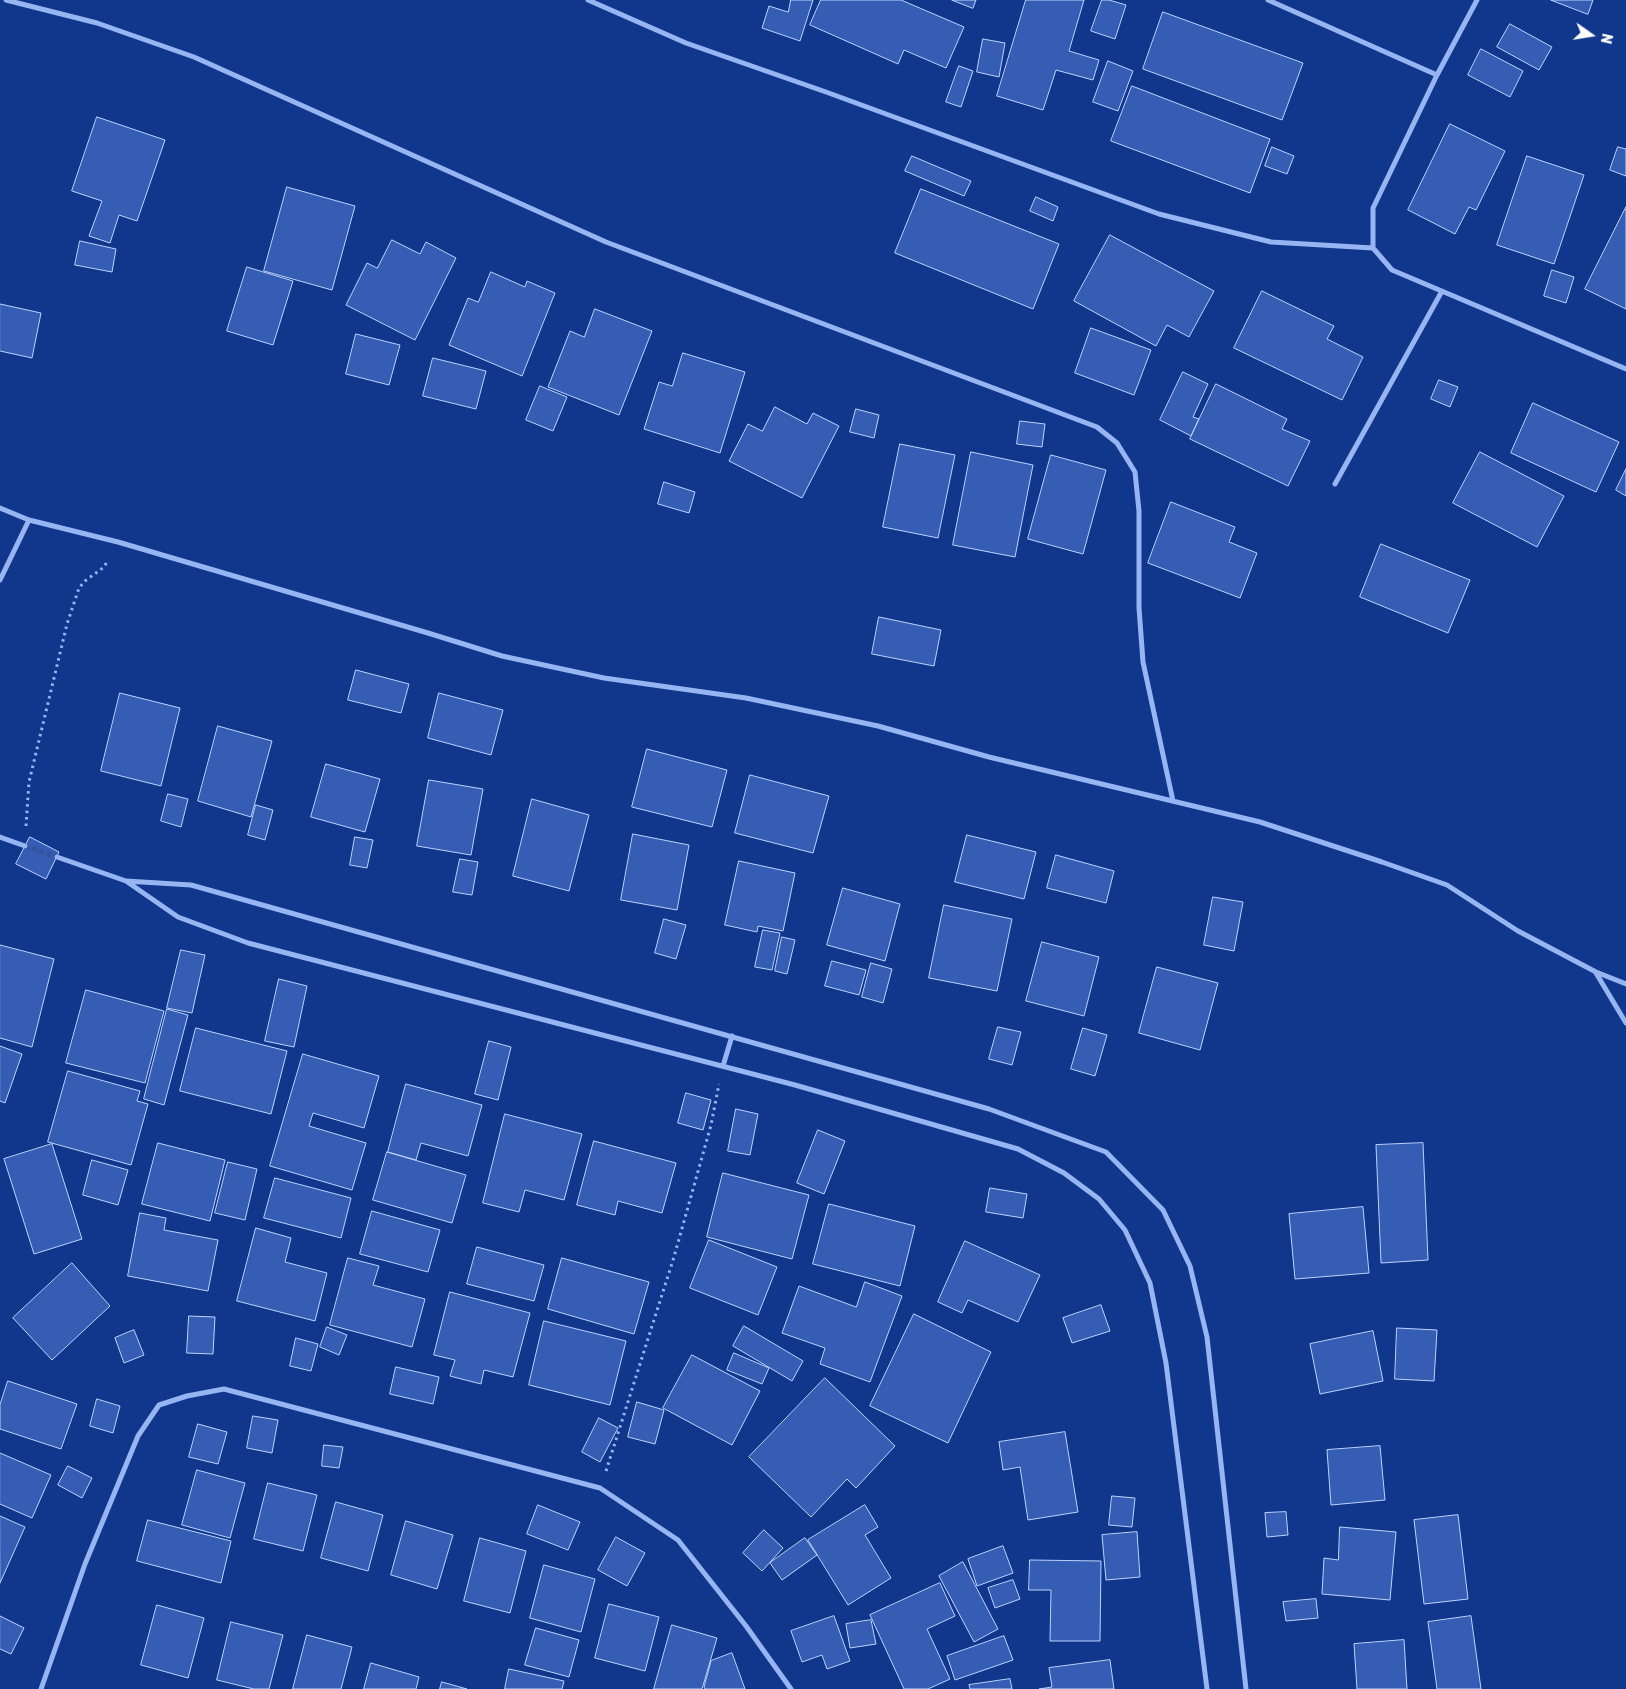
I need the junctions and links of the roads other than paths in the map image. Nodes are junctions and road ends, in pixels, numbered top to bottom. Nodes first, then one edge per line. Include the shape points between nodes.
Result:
1 (6, 0) edge
2 (588, 0) edge
3 (1268, 0) edge
4 (1477, 0) edge
5 (1437, 74) junction
6 (1373, 248) junction
7 (1442, 291) junction
8 (1626, 369) edge
9 (1335, 484) dead end
10 (0, 508) edge
11 (29, 520) junction
12 (0, 580) edge
13 (1173, 801) junction
14 (0, 837) edge
15 (25, 846) tunnel mouth
16 (57, 858) tunnel mouth
17 (126, 881) junction
18 (1596, 972) junction
19 (1626, 984) edge
20 (1626, 1023) edge
21 (732, 1036) junction
22 (723, 1066) junction
23 (42, 1689) edge
24 (791, 1689) edge
25 (1207, 1689) edge
26 (1246, 1689) edge

1 - 13 street via 97,23 194,57 606,242 1097,427 1117,443 1135,472 1143,662
2 - 6 street via 686,43 1158,214 1271,242
3 - 5 street
4 - 5 street
5 - 6 street via 1373,208
6 - 7 street via 1392,270
7 - 8 street
7 - 9 street
10 - 11 street
11 - 12 street
11 - 13 street via 118,542 502,656 604,678 746,698 860,722 988,757
13 - 18 street via 1260,822 1447,885 1518,931
14 - 15 street
16 - 17 street
17 - 21 street via 190,885
17 - 22 street via 178,917 248,943
18 - 19 street
18 - 20 street
21 - 22 street
21 - 26 street via 989,1109 1106,1152 1163,1210 1190,1266 1207,1337
22 - 25 street via 1018,1149 1064,1172 1099,1199 1125,1230 1150,1283 1166,1363
23 - 24 street via 85,1564 138,1436 159,1405 224,1388 600,1488 678,1540

